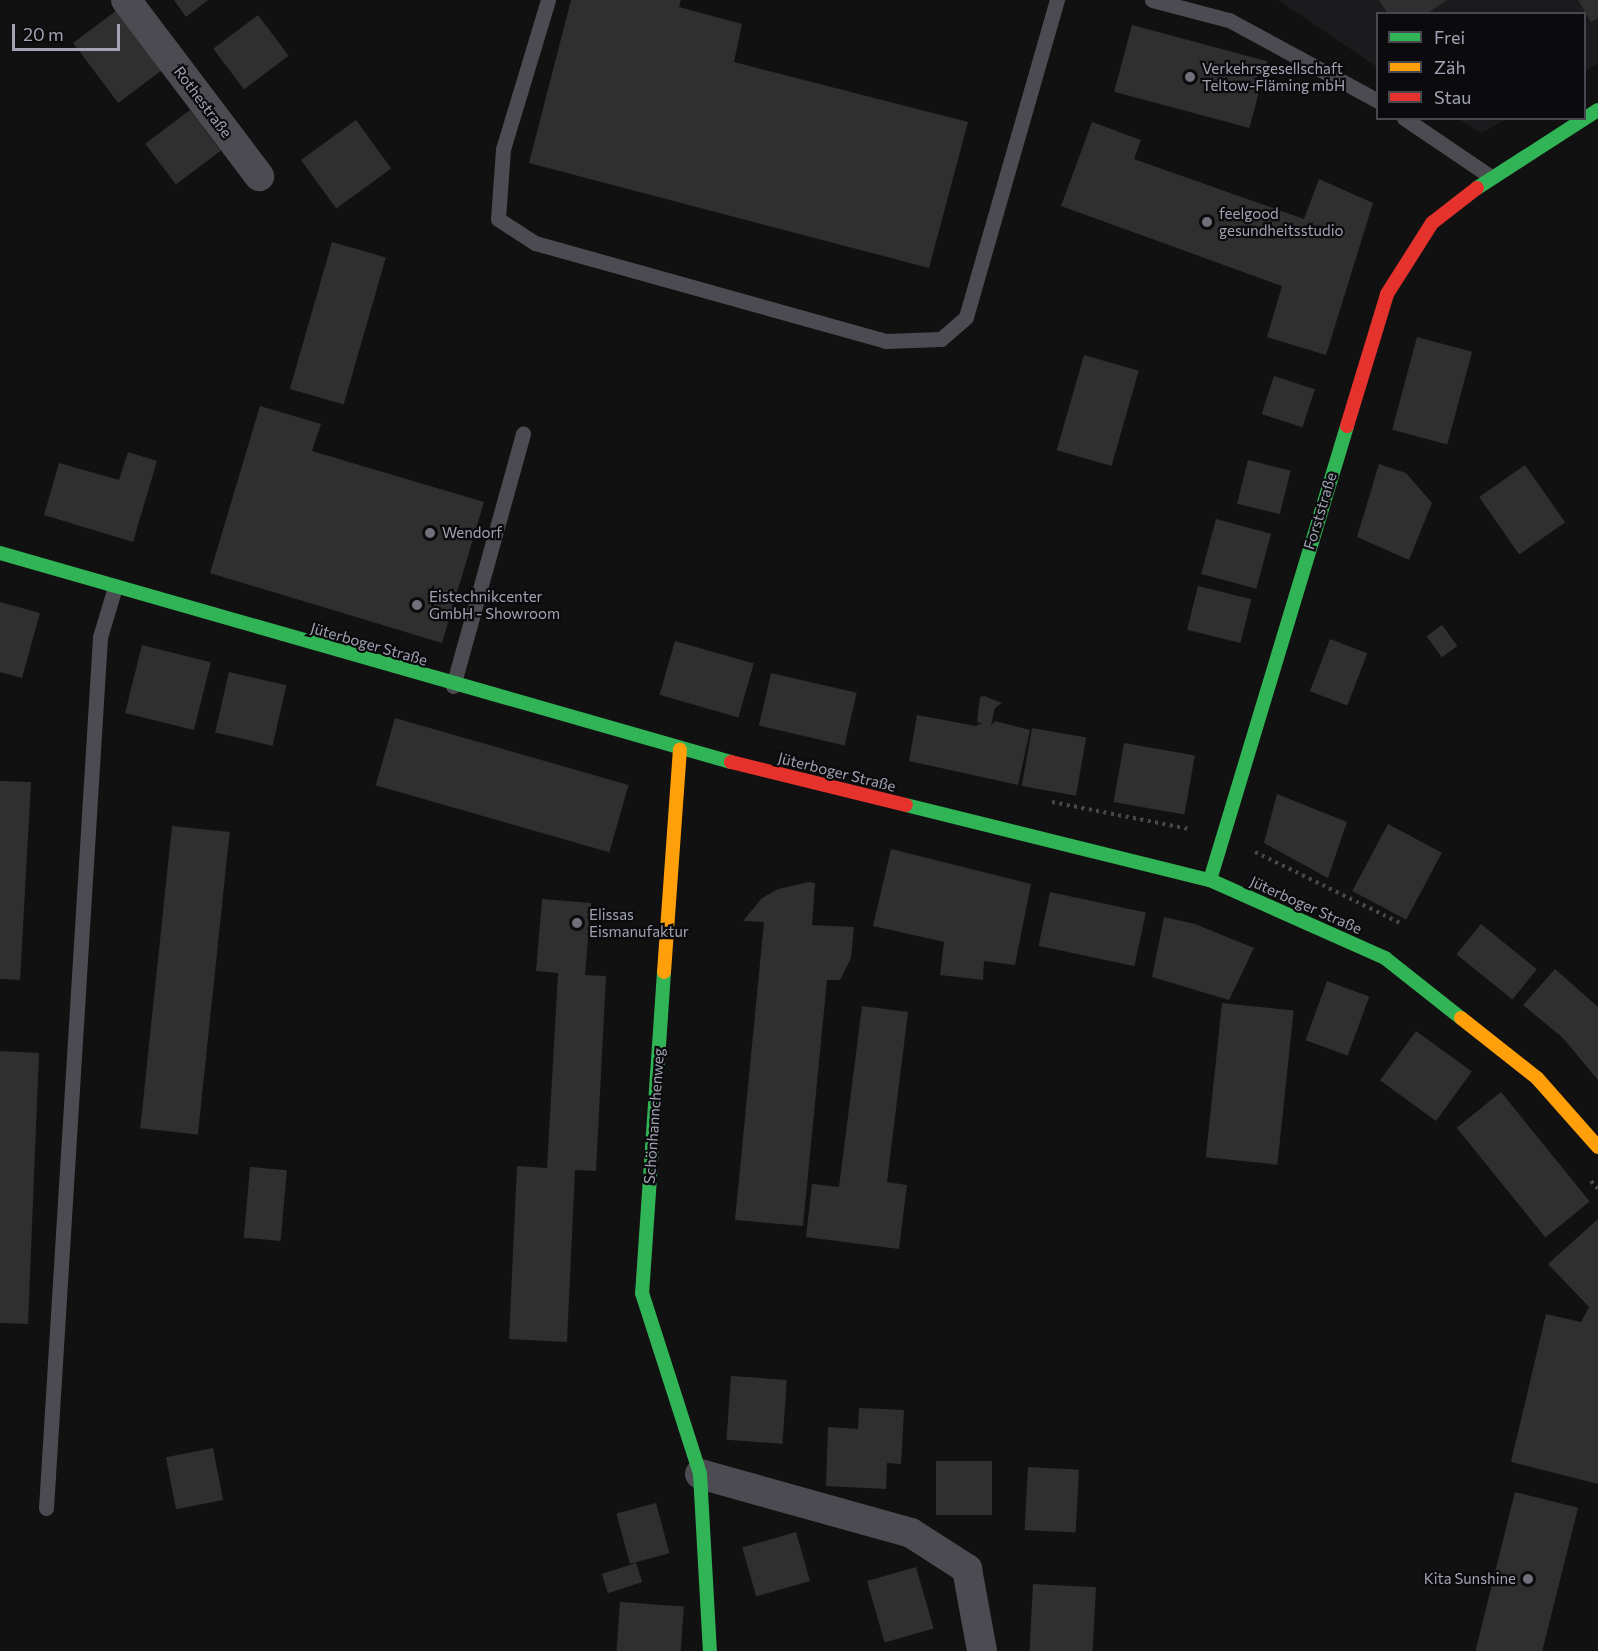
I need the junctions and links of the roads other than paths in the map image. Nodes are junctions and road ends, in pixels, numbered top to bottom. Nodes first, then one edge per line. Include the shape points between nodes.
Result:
1 (126, 0) edge
2 (548, 0) edge
3 (1057, 0) edge
4 (1152, 0) edge
5 (1376, 100) edge
6 (1407, 120) edge
7 (1582, 120) edge
8 (259, 176) dead end
9 (1491, 177) junction
10 (523, 434) dead end
11 (0, 553) edge
12 (115, 587) junction
13 (453, 686) junction
14 (680, 750) junction
15 (1209, 880) junction
16 (1598, 1147) edge
17 (700, 1474) junction
18 (46, 1508) dead end
19 (710, 1651) edge
20 (982, 1651) edge

1 - 8 street, Rothestraße
2 - 3 lane via 503,149 498,219 535,243 885,341 941,339 966,317
4 - 5 lane via 1229,20
6 - 9 lane
7 - 9 street, Forststraße
9 - 15 street, Forststraße via 1432,223 1387,294
10 - 13 lane
11 - 12 street, Jüterboger Straße
12 - 13 street, Jüterboger Straße
12 - 18 lane via 100,637
13 - 14 street, Jüterboger Straße
14 - 15 street, Jüterboger Straße
14 - 17 street, Schönhannchenweg via 642,1293
15 - 16 street, Jüterboger Straße via 1384,958 1537,1078
17 - 19 street, Schönhannchenweg
17 - 20 street via 911,1533 967,1569

